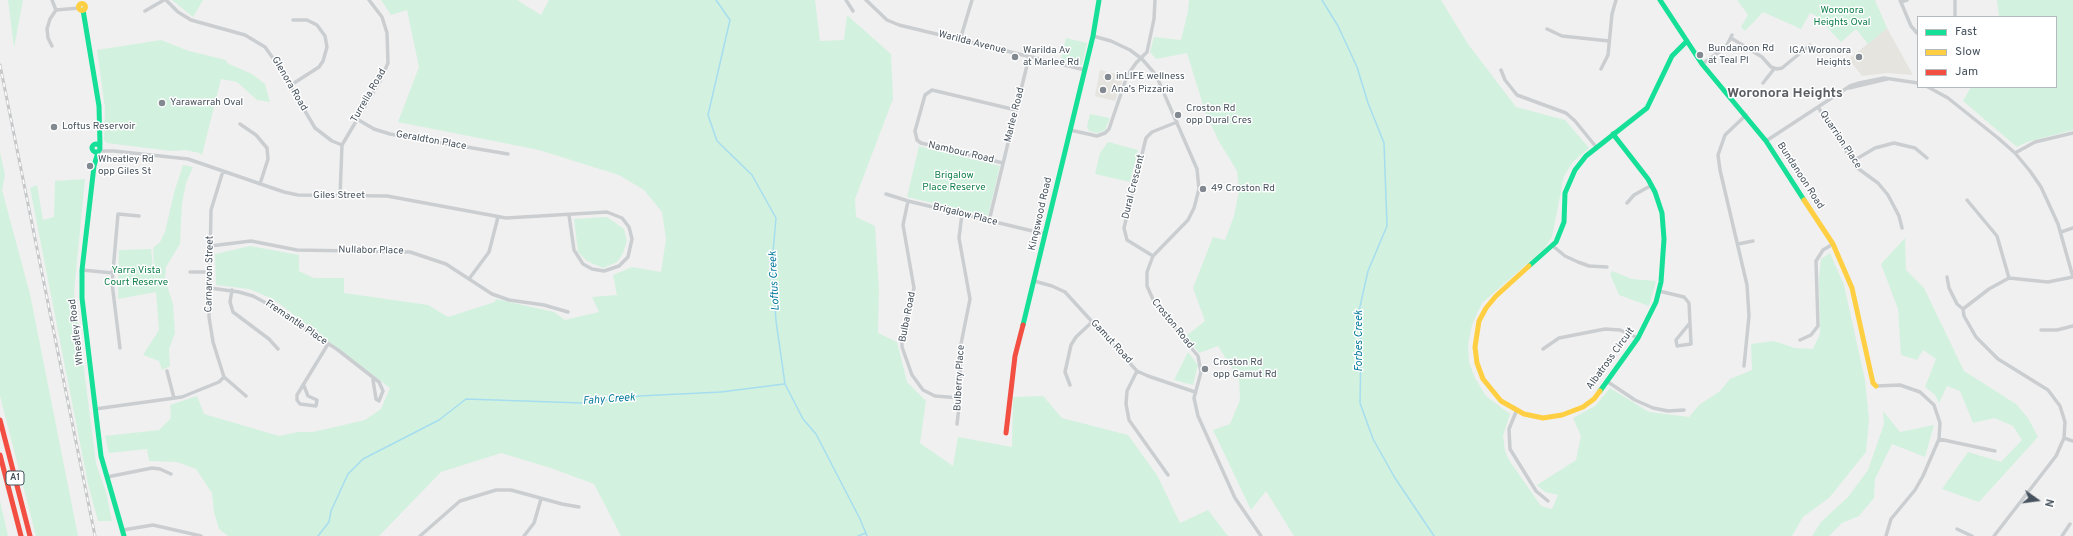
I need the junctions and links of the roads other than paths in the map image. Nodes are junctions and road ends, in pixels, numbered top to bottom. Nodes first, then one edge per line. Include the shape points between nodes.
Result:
1 (52, 0) edge
2 (165, 0) edge
3 (369, 0) edge
4 (846, 0) edge
5 (866, 0) edge
6 (972, 0) edge
7 (1099, 0) edge
8 (1155, 0) edge
9 (1616, 0) edge
10 (1660, 0) edge
11 (1907, 0) edge
12 (1954, 0) edge
13 (1900, 1) edge
14 (81, 5) edge
15 (56, 10) junction
16 (145, 11) dead end
17 (853, 11) dead end
18 (1955, 16) edge
19 (293, 20) dead end
20 (1547, 29) dead end
21 (1917, 33) dead end
22 (1093, 36) junction
23 (960, 40) junction
24 (1609, 41) junction
25 (1687, 42) junction
26 (1810, 45) dead end
27 (52, 46) dead end
28 (1029, 57) junction
29 (1142, 59) junction
30 (1702, 64) junction
31 (1601, 69) dead end
32 (1774, 69) junction
33 (1085, 70) junction
34 (1501, 70) dead end
35 (1763, 83) dead end
36 (1917, 83) edge
37 (290, 86) junction
38 (1934, 88) edge
39 (1818, 107) junction
40 (1016, 110) junction
41 (1746, 115) junction
42 (357, 119) junction
43 (1177, 122) junction
44 (240, 124) dead end
45 (1070, 130) junction
46 (2073, 133) edge
47 (1613, 134) junction
48 (1766, 141) junction
49 (342, 145) junction
50 (1597, 148) junction
51 (98, 149) junction
52 (2015, 153) junction
53 (508, 154) dead end
54 (1927, 158) dead end
55 (1853, 162) junction
56 (1003, 163) junction
57 (223, 171) junction
58 (260, 184) junction
59 (1652, 185) junction
60 (886, 194) dead end
61 (340, 196) junction
62 (1967, 200) dead end
63 (908, 201) junction
64 (1627, 203) dead end
65 (962, 214) junction
66 (569, 215) junction
67 (139, 216) dead end
68 (498, 217) junction
69 (989, 221) junction
70 (1902, 228) dead end
71 (2073, 228) edge
72 (2061, 232) junction
73 (1045, 234) junction
74 (1753, 241) dead end
75 (1738, 244) junction
76 (1833, 244) junction
77 (210, 246) junction
78 (1553, 246) junction
79 (1153, 256) junction
80 (1607, 267) dead end
81 (82, 270) junction
82 (190, 272) dead end
83 (210, 272) junction
84 (113, 273) junction
85 (1947, 277) dead end
86 (2073, 277) edge
87 (2009, 278) junction
88 (469, 279) junction
89 (1034, 281) junction
90 (210, 288) junction
91 (232, 290) junction
92 (1659, 291) junction
93 (1963, 309) junction
94 (568, 312) dead end
95 (1092, 322) junction
96 (1689, 324) junction
97 (2073, 326) edge
98 (2041, 330) dead end
99 (1638, 338) junction
100 (1800, 340) dead end
101 (328, 344) junction
102 (120, 348) dead end
103 (278, 349) dead end
104 (1543, 349) dead end
105 (1744, 366) dead end
106 (166, 371) dead end
107 (1137, 371) junction
108 (224, 377) junction
109 (373, 380) junction
110 (1608, 382) junction
111 (1070, 385) dead end
112 (304, 386) junction
113 (1876, 386) joint
114 (1195, 392) junction
115 (246, 396) dead end
116 (174, 398) junction
117 (960, 398) junction
118 (95, 409) junction
119 (1684, 410) dead end
120 (1516, 412) junction
121 (0, 420) edge
122 (957, 424) dead end
123 (1006, 433) dead end
124 (2064, 438) junction
125 (1939, 439) junction
126 (2073, 440) edge
127 (1995, 451) dead end
128 (0, 455) edge
129 (172, 474) dead end
130 (1168, 476) dead end
131 (107, 477) junction
132 (541, 499) junction
133 (1548, 501) dead end
134 (579, 507) dead end
135 (2070, 524) dead end
136 (1957, 529) dead end
137 (123, 533) edge
138 (21, 536) edge
139 (30, 536) edge
140 (201, 536) edge
141 (420, 536) edge
142 (524, 536) edge
143 (1261, 536) edge
144 (1886, 536) edge
145 (1972, 536) edge
146 (1994, 536) edge
147 (2062, 536) edge

1 - 15 street
2 - 16 street
2 - 37 street, Glenora Road via 191,20 245,35 261,43 274,57
3 - 42 street, Turrella Road via 382,17 387,33 389,56 380,81
4 - 17 street
5 - 23 street, Warilda Avenue via 892,22
6 - 23 street
7 - 22 main road, Kingswood Road
8 - 29 street via 1152,31 1147,52
9 - 24 street
10 - 25 main road, Bundanoon Road
11 - 13 street
12 - 18 street
13 - 21 street via 1911,26
14 - 15 street
14 - 51 main road, Wheatley Road via 99,106
15 - 27 street via 47,28
19 - 37 street via 307,20 317,25 325,36 326,47 319,67
20 - 24 street via 1562,36
22 - 29 street, Croston Road via 1117,43
22 - 33 main road, Kingswood Road
23 - 28 street, Warilda Avenue
24 - 31 street via 1608,56
25 - 30 main road, Bundanoon Road
25 - 47 main road, Albatross Circuit via 1672,56 1649,105
26 - 32 street via 1782,68
28 - 33 street, Warilda Avenue
28 - 40 street, Marlee Road
29 - 43 street, Croston Road via 1159,81
29 - 45 street via 1127,76 1105,134 1097,136
30 - 32 street via 1726,47 1732,36 1762,57
30 - 41 main road, Bundanoon Road
32 - 35 street
33 - 45 main road, Kingswood Road
34 - 50 street via 1505,80 1518,95 1566,113 1576,120
36 - 39 street via 1886,79 1849,88
37 - 49 street, Glenora Road via 315,128
38 - 52 street
39 - 48 street
39 - 55 street, Quarrion Place
40 - 56 street, Marlee Road
40 - 56 street, Nambour Road via 935,90 929,91 924,98 915,131 917,140 922,143
41 - 48 main road, Bundanoon Road
41 - 75 street via 1725,135 1718,155
42 - 49 street, Turrella Road
42 - 53 street, Geraldton Place via 374,129 390,134
43 - 79 street, Croston Road via 1197,170 1199,195 1188,220
43 - 79 street, Dural Crescent via 1152,132 1146,138 1124,228 1126,240
44 - 58 street via 262,140 267,148 268,159
45 - 73 main road, Kingswood Road
46 - 52 street via 2035,142
47 - 50 main road, Albatross Circuit
47 - 59 main road, Albatross Circuit
48 - 76 main road, Bundanoon Road
49 - 61 street, Turrella Road
50 - 78 main road, Albatross Circuit via 1581,162 1569,181 1565,193 1563,227
51 - 57 street, Giles Street via 188,159
51 - 81 main road, Wheatley Road
52 - 72 street via 2041,187
54 - 55 street via 1910,146 1888,144 1874,148
55 - 70 street, Quarrion Place via 1888,195
56 - 69 street, Marlee Road
57 - 58 street, Giles Street
57 - 77 street, Carnarvon Street via 212,202
58 - 61 street, Giles Street via 291,194
59 - 64 street via 1634,195
59 - 92 main road, Albatross Circuit via 1664,222
60 - 63 street, Brigalow Place
61 - 68 street, Giles Street via 388,196
62 - 87 street via 1998,236
63 - 65 street, Brigalow Place
63 - 117 street, Bulba Road via 903,225 914,288 902,347 912,375 923,390 935,396
65 - 69 street, Brigalow Place
65 - 117 street, Bulberry Place via 959,238 970,299 961,344
66 - 66 street, Giles Street via 607,212 622,218 629,227 632,239 628,257 620,266 604,271 583,264 572,245
66 - 68 street, Giles Street
67 - 84 street via 118,214
68 - 88 street via 489,252
69 - 73 street, Brigalow Place
71 - 72 street
72 - 86 street
73 - 89 main road, Kingswood Road
74 - 75 street
75 - 105 street via 1749,305
76 - 100 street via 1823,250 1816,261 1818,326 1811,335
76 - 113 main road, Bundanoon Road via 1852,288 1873,383
77 - 83 street, Carnarvon Street
77 - 88 street, Nullabor Place via 251,241 297,250 405,252 437,260
78 - 80 street via 1578,262 1589,266
78 - 120 main road, Albatross Circuit via 1492,300 1477,329 1476,356 1483,379 1496,396
79 - 114 street, Croston Road via 1147,272 1148,291 1155,304 1198,356 1201,372
81 - 84 street
81 - 118 main road, Wheatley Road via 82,298
82 - 83 street
83 - 90 street, Carnarvon Street
84 - 102 street via 112,291
85 - 93 street via 1949,288 1957,304
86 - 87 street via 2048,282
87 - 93 street via 1989,288
88 - 94 street, Nullabor Place via 484,290 502,298
89 - 95 street, Gamut Road via 1065,292
89 - 123 main road, Kingswood Road via 1015,356
90 - 91 street, Fremantle Place
90 - 108 street, Carnarvon Street via 209,324
91 - 101 street, Fremantle Place via 261,299
91 - 103 street via 230,302 233,312 269,338
92 - 96 street via 1686,299 1689,303
92 - 99 main road, Albatross Circuit via 1649,319
93 - 124 street via 1973,332 1992,354 2053,395 2063,412
95 - 107 street, Gamut Road
95 - 111 street via 1071,345 1065,372
96 - 96 street via 1691,344 1677,346 1676,340
97 - 98 street
99 - 104 street via 1620,330 1605,329 1559,338
99 - 110 main road, Albatross Circuit
101 - 109 street, Fremantle Place
101 - 112 street
106 - 116 street
107 - 114 street, Gamut Road
107 - 130 street via 1127,391 1129,420
108 - 115 street
108 - 116 street via 219,382
109 - 109 street, Fremantle Place via 383,387 383,395 379,401 376,399
110 - 119 street via 1635,400 1654,408 1668,411
110 - 120 main road, Albatross Circuit via 1594,399 1570,413 1543,418
112 - 112 street via 297,395 297,401 306,406 316,406 317,400 308,396
113 - 125 street via 1900,385 1925,395 1934,405 1939,417
114 - 143 street, Croston Road via 1198,416 1232,493
116 - 118 street
117 - 122 street, Bulberry Place
118 - 131 main road, Wheatley Road via 101,456
120 - 133 street via 1509,429 1510,449 1536,491
121 - 139 main road, A1
124 - 126 street
124 - 146 street via 2056,456
125 - 127 street
125 - 144 street via 1923,476 1891,520
128 - 138 main road, A1
129 - 131 street via 152,468
131 - 137 main road, Wheatley Road
132 - 134 street
132 - 141 street via 503,490 466,499
132 - 142 street via 534,523
135 - 147 street
136 - 145 street
137 - 140 street via 153,525

